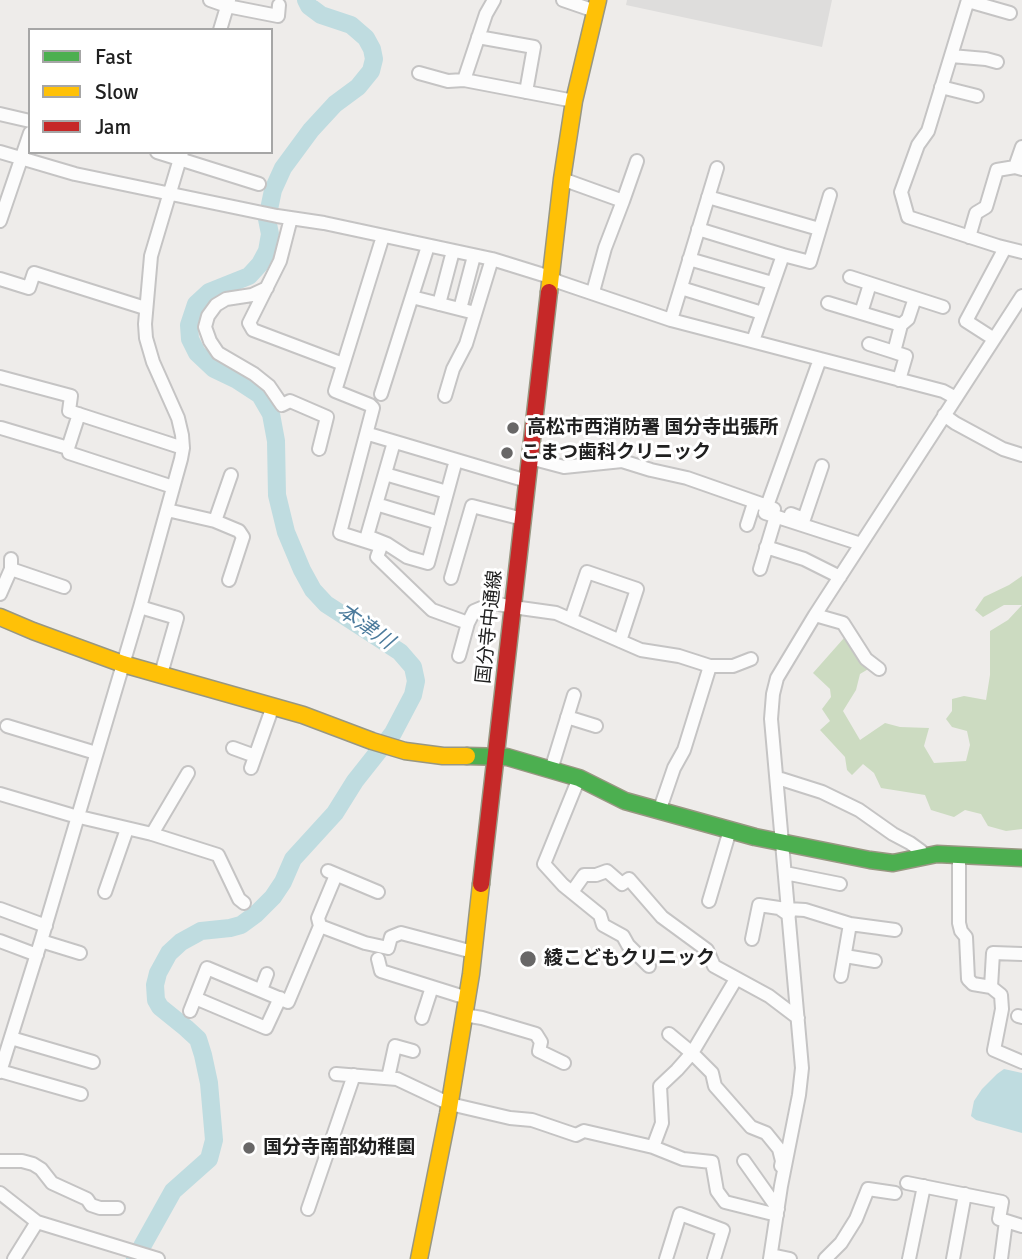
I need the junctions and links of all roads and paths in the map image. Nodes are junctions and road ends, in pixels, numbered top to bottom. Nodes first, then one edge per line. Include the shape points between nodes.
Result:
1 (210, 0) edge
2 (494, 0) edge
3 (563, 0) edge
4 (968, 1) edge
5 (228, 3) edge
6 (279, 5) dead end
7 (596, 6) edge
8 (1010, 13) dead end
9 (221, 28) edge
10 (478, 37) junction
11 (951, 56) junction
12 (997, 62) dead end
13 (419, 73) dead end
14 (464, 80) junction
15 (941, 87) junction
16 (526, 92) junction
17 (977, 96) dead end
18 (574, 101) junction
19 (0, 114) edge
20 (28, 121) edge
21 (28, 139) edge
22 (1022, 147) edge
23 (0, 152) edge
24 (181, 156) edge
25 (22, 158) junction
26 (637, 161) dead end
27 (717, 168) dead end
28 (1019, 168) edge
29 (562, 179) junction
30 (259, 184) dead end
31 (170, 193) junction
32 (830, 195) dead end
33 (708, 197) junction
34 (623, 201) junction
35 (291, 218) junction
36 (0, 221) edge
37 (698, 229) junction
38 (819, 229) junction
39 (383, 236) junction
40 (969, 237) junction
41 (428, 246) junction
42 (1005, 248) junction
43 (453, 251) junction
44 (1022, 252) edge
45 (783, 255) junction
46 (474, 256) junction
47 (689, 258) junction
48 (492, 259) junction
49 (550, 277) junction
50 (850, 277) dead end
51 (0, 279) edge
52 (772, 284) junction
53 (870, 284) junction
54 (267, 288) junction
55 (681, 288) junction
56 (593, 292) junction
57 (1022, 296) edge
58 (412, 297) junction
59 (915, 298) junction
60 (828, 303) dead end
61 (439, 304) junction
62 (943, 307) dead end
63 (145, 308) junction
64 (460, 309) junction
65 (475, 313) junction
66 (762, 313) junction
67 (861, 313) junction
68 (671, 320) junction
69 (901, 325) junction
70 (994, 339) junction
71 (753, 341) junction
72 (869, 344) dead end
73 (894, 352) junction
74 (820, 359) junction
75 (343, 364) junction
76 (0, 377) edge
77 (899, 380) junction
78 (381, 394) dead end
79 (445, 396) dead end
80 (956, 398) junction
81 (79, 414) junction
82 (944, 415) junction
83 (1, 428) edge
84 (372, 435) dead end
85 (394, 442) junction
86 (183, 447) junction
87 (68, 448) junction
88 (319, 449) dead end
89 (1022, 455) edge
90 (530, 458) junction
91 (456, 460) junction
92 (822, 467) dead end
93 (385, 474) junction
94 (231, 475) dead end
95 (527, 481) junction
96 (173, 486) junction
97 (447, 492) junction
98 (376, 504) junction
99 (765, 508) junction
100 (167, 510) junction
101 (523, 519) junction
102 (215, 521) junction
103 (439, 523) junction
104 (747, 525) dead end
105 (861, 544) junction
106 (766, 547) junction
107 (760, 569) dead end
108 (840, 577) junction
109 (451, 578) dead end
110 (229, 580) dead end
111 (64, 587) dead end
112 (0, 594) edge
113 (140, 607) junction
114 (513, 607) junction
115 (815, 615) junction
116 (0, 617) edge
117 (571, 619) junction
118 (468, 623) junction
119 (620, 641) junction
120 (459, 656) dead end
121 (751, 659) dead end
122 (123, 664) junction
123 (709, 666) junction
124 (879, 668) dead end
125 (161, 674) junction
126 (574, 695) dead end
127 (273, 706) junction
128 (567, 717) junction
129 (6, 726) dead end
130 (596, 726) dead end
131 (233, 748) dead end
132 (96, 753) junction
133 (497, 756) junction
134 (551, 770) junction
135 (188, 772) dead end
136 (579, 778) junction
137 (777, 779) junction
138 (0, 794) edge
139 (657, 810) junction
140 (78, 816) junction
141 (127, 829) junction
142 (730, 830) junction
143 (152, 834) junction
144 (782, 843) junction
145 (959, 855) junction
146 (924, 857) junction
147 (1022, 858) edge
148 (785, 873) junction
149 (840, 884) dead end
150 (105, 892) dead end
151 (378, 892) dead end
152 (572, 892) junction
153 (709, 901) dead end
154 (244, 904) dead end
155 (610, 908) dead end
156 (0, 909) edge
157 (788, 912) junction
158 (850, 924) junction
159 (46, 926) junction
160 (320, 926) junction
161 (895, 930) dead end
162 (623, 936) junction
163 (752, 939) dead end
164 (0, 941) edge
165 (41, 941) junction
166 (473, 952) junction
167 (80, 953) dead end
168 (1022, 954) edge
169 (37, 956) junction
170 (845, 957) junction
171 (378, 960) dead end
172 (875, 961) dead end
173 (649, 966) dead end
174 (268, 974) dead end
175 (841, 976) dead end
176 (736, 979) junction
177 (432, 987) junction
178 (991, 987) junction
179 (261, 990) junction
180 (195, 998) junction
181 (280, 998) junction
182 (467, 998) junction
183 (190, 1011) dead end
184 (464, 1015) junction
185 (422, 1018) dead end
186 (798, 1018) junction
187 (669, 1034) dead end
188 (11, 1038) junction
189 (413, 1051) dead end
190 (692, 1053) junction
191 (93, 1062) dead end
192 (1022, 1062) edge
193 (564, 1063) dead end
194 (0, 1071) edge
195 (336, 1074) dead end
196 (354, 1075) junction
197 (387, 1078) junction
198 (81, 1094) dead end
199 (450, 1104) junction
200 (653, 1147) junction
201 (0, 1161) edge
202 (744, 1161) dead end
203 (908, 1183) dead end
204 (781, 1186) junction
205 (924, 1186) junction
206 (0, 1193) edge
207 (895, 1193) dead end
208 (965, 1194) junction
209 (118, 1208) dead end
210 (308, 1209) dead end
211 (778, 1212) junction
212 (37, 1222) junction
213 (1006, 1222) junction
214 (1022, 1226) edge
215 (152, 1257) edge
216 (771, 1257) edge
217 (14, 1259) edge
218 (419, 1259) edge
219 (666, 1259) edge
220 (713, 1259) edge
221 (790, 1259) edge
222 (825, 1259) edge
223 (909, 1259) edge
224 (953, 1259) edge
225 (1001, 1259) edge

1 - 5 street
2 - 10 street
3 - 7 street
4 - 8 street
4 - 11 street
5 - 6 street via 278,16
5 - 9 street
7 - 18 main road, 国分寺中通線
10 - 14 street
10 - 16 street via 534,47
11 - 12 street
11 - 15 street
13 - 14 street
14 - 16 street
15 - 17 street
15 - 40 street via 928,131 901,192 908,217
16 - 18 street
18 - 29 main road, 国分寺中通線
19 - 20 street
21 - 25 street
22 - 28 street
23 - 25 street
24 - 30 street
24 - 31 street
25 - 31 street
25 - 36 street
26 - 34 street
27 - 33 street
28 - 40 street via 997,170 986,207 976,214
29 - 34 street
29 - 49 main road, 国分寺中通線
31 - 35 street
31 - 63 street via 151,256
32 - 38 street
33 - 37 street
33 - 38 street
34 - 56 street
35 - 39 street
35 - 54 street via 280,261
37 - 45 street
37 - 47 street
38 - 45 street via 810,262
39 - 41 street
39 - 75 street
40 - 42 street
41 - 43 street
41 - 58 street
42 - 44 street
42 - 70 street via 966,321
43 - 46 street
43 - 61 street
45 - 52 street
46 - 48 street
46 - 64 street
47 - 52 street
47 - 55 street
48 - 49 street
48 - 65 street
49 - 56 street
49 - 90 main road, 国分寺中通線
50 - 53 street
51 - 63 street via 29,288 34,273
52 - 66 street
53 - 59 street
53 - 67 street
54 - 75 street via 249,323 253,330
54 - 88 street via 216,305 205,327 218,353 269,386 282,405 290,401 327,417
55 - 66 street
55 - 68 street
56 - 68 street
57 - 70 street
58 - 61 street
58 - 78 street
59 - 62 street
59 - 69 street
60 - 67 street
61 - 64 street
63 - 86 street via 146,338 178,418
64 - 65 street
65 - 79 street
66 - 71 street
67 - 69 street
68 - 71 street
69 - 73 street
70 - 80 street
71 - 74 street
72 - 73 street
73 - 77 street via 906,356
74 - 77 street
74 - 99 street
75 - 118 street via 335,391 373,408 340,533 381,546 377,557 432,610
76 - 81 street via 71,396 69,411
77 - 80 street
80 - 82 street
81 - 86 street
81 - 87 street
82 - 89 street
82 - 105 street
83 - 87 street
84 - 85 street
85 - 91 street
85 - 93 street
86 - 96 street
87 - 96 street via 69,453
90 - 95 main road, 国分寺中通線
90 - 99 street via 564,467 622,461 687,478
91 - 95 street
91 - 97 street
92 - 99 street via 804,519
93 - 97 street
93 - 98 street
94 - 102 street
95 - 101 main road, 国分寺中通線
96 - 100 street
97 - 103 street
98 - 103 street
98 - 103 street via 367,536 407,557 428,563
99 - 104 street
99 - 105 street
99 - 106 street
100 - 102 street
100 - 113 street
101 - 109 street via 472,506
101 - 114 main road, 国分寺中通線
102 - 110 street via 243,537
105 - 108 street
106 - 107 street
106 - 108 street
108 - 115 street
111 - 112 street via 11,564
113 - 122 street
113 - 125 street via 177,618
114 - 117 street
114 - 118 street via 493,603 474,611
114 - 133 main road, 国分寺中通線
115 - 124 street via 843,623 866,659
115 - 137 street via 781,670 773,694
116 - 122 main road
117 - 119 street
117 - 119 street via 587,572 637,589
118 - 120 street
119 - 123 street
121 - 123 street via 733,666
122 - 125 main road
122 - 132 street
123 - 139 street via 684,750
125 - 127 main road
126 - 128 street
127 - 131 street via 253,762
127 - 133 main road via 426,755
128 - 130 street
128 - 134 street
129 - 132 street
132 - 140 street
133 - 134 main road
133 - 166 main road, 国分寺中通線
134 - 136 main road
135 - 143 street
136 - 139 main road via 625,801
136 - 152 street via 544,864
137 - 144 street
137 - 146 street via 822,792 859,810
138 - 140 street
139 - 142 main road
140 - 141 street
140 - 159 street
141 - 143 street
141 - 150 street
142 - 144 main road
142 - 153 street
143 - 154 street via 218,855
144 - 146 main road via 893,863
144 - 148 street
145 - 146 main road
145 - 147 main road
145 - 178 street via 959,923 966,937 968,979
148 - 149 street
148 - 157 street
151 - 160 street via 332,873 318,918
152 - 162 street via 600,915 603,925
152 - 176 street via 584,875 607,872 622,884 629,878 662,917 707,950 714,967
155 - 162 street via 611,922
156 - 159 street
157 - 158 street via 805,910
157 - 163 street via 759,905
157 - 186 street
158 - 161 street
158 - 170 street
159 - 165 street
160 - 166 street via 388,948 391,937 401,933
160 - 181 street via 288,1002
162 - 173 street
164 - 169 street
165 - 167 street
165 - 169 street
166 - 182 main road, 国分寺中通線
168 - 178 street via 993,953
169 - 188 street
170 - 172 street
170 - 175 street
171 - 177 street via 381,971
174 - 179 street
176 - 186 street
176 - 190 street
177 - 182 street
177 - 185 street
178 - 192 street via 1001,995 1002,1009 994,1050
179 - 180 street via 207,968
179 - 181 street
180 - 181 street via 266,1028
180 - 183 street
182 - 184 main road, 国分寺中通線
184 - 193 street via 536,1034 541,1042 539,1051
184 - 199 main road, 国分寺中通線
186 - 204 street via 802,1068
187 - 190 street
188 - 191 street
188 - 194 street
189 - 197 street via 395,1046
190 - 200 street via 660,1086 662,1123
190 - 204 street via 751,1127 766,1133 779,1149
194 - 198 street
195 - 196 street
196 - 197 street
196 - 210 street
197 - 199 street
199 - 200 street via 532,1120 576,1135 584,1131
199 - 218 main road, 国分寺中通線
200 - 211 street via 683,1159 712,1162 717,1191 725,1202
201 - 209 street via 33,1164 52,1183 91,1205
202 - 211 street
203 - 205 street
204 - 211 street
205 - 208 street
205 - 223 street
206 - 212 street
207 - 222 street via 868,1189 856,1219
208 - 213 street via 1002,1202 999,1219
208 - 224 street
211 - 216 street
212 - 215 street
212 - 217 street
213 - 214 street
213 - 225 street
216 - 221 street
219 - 220 street via 680,1214 723,1230

